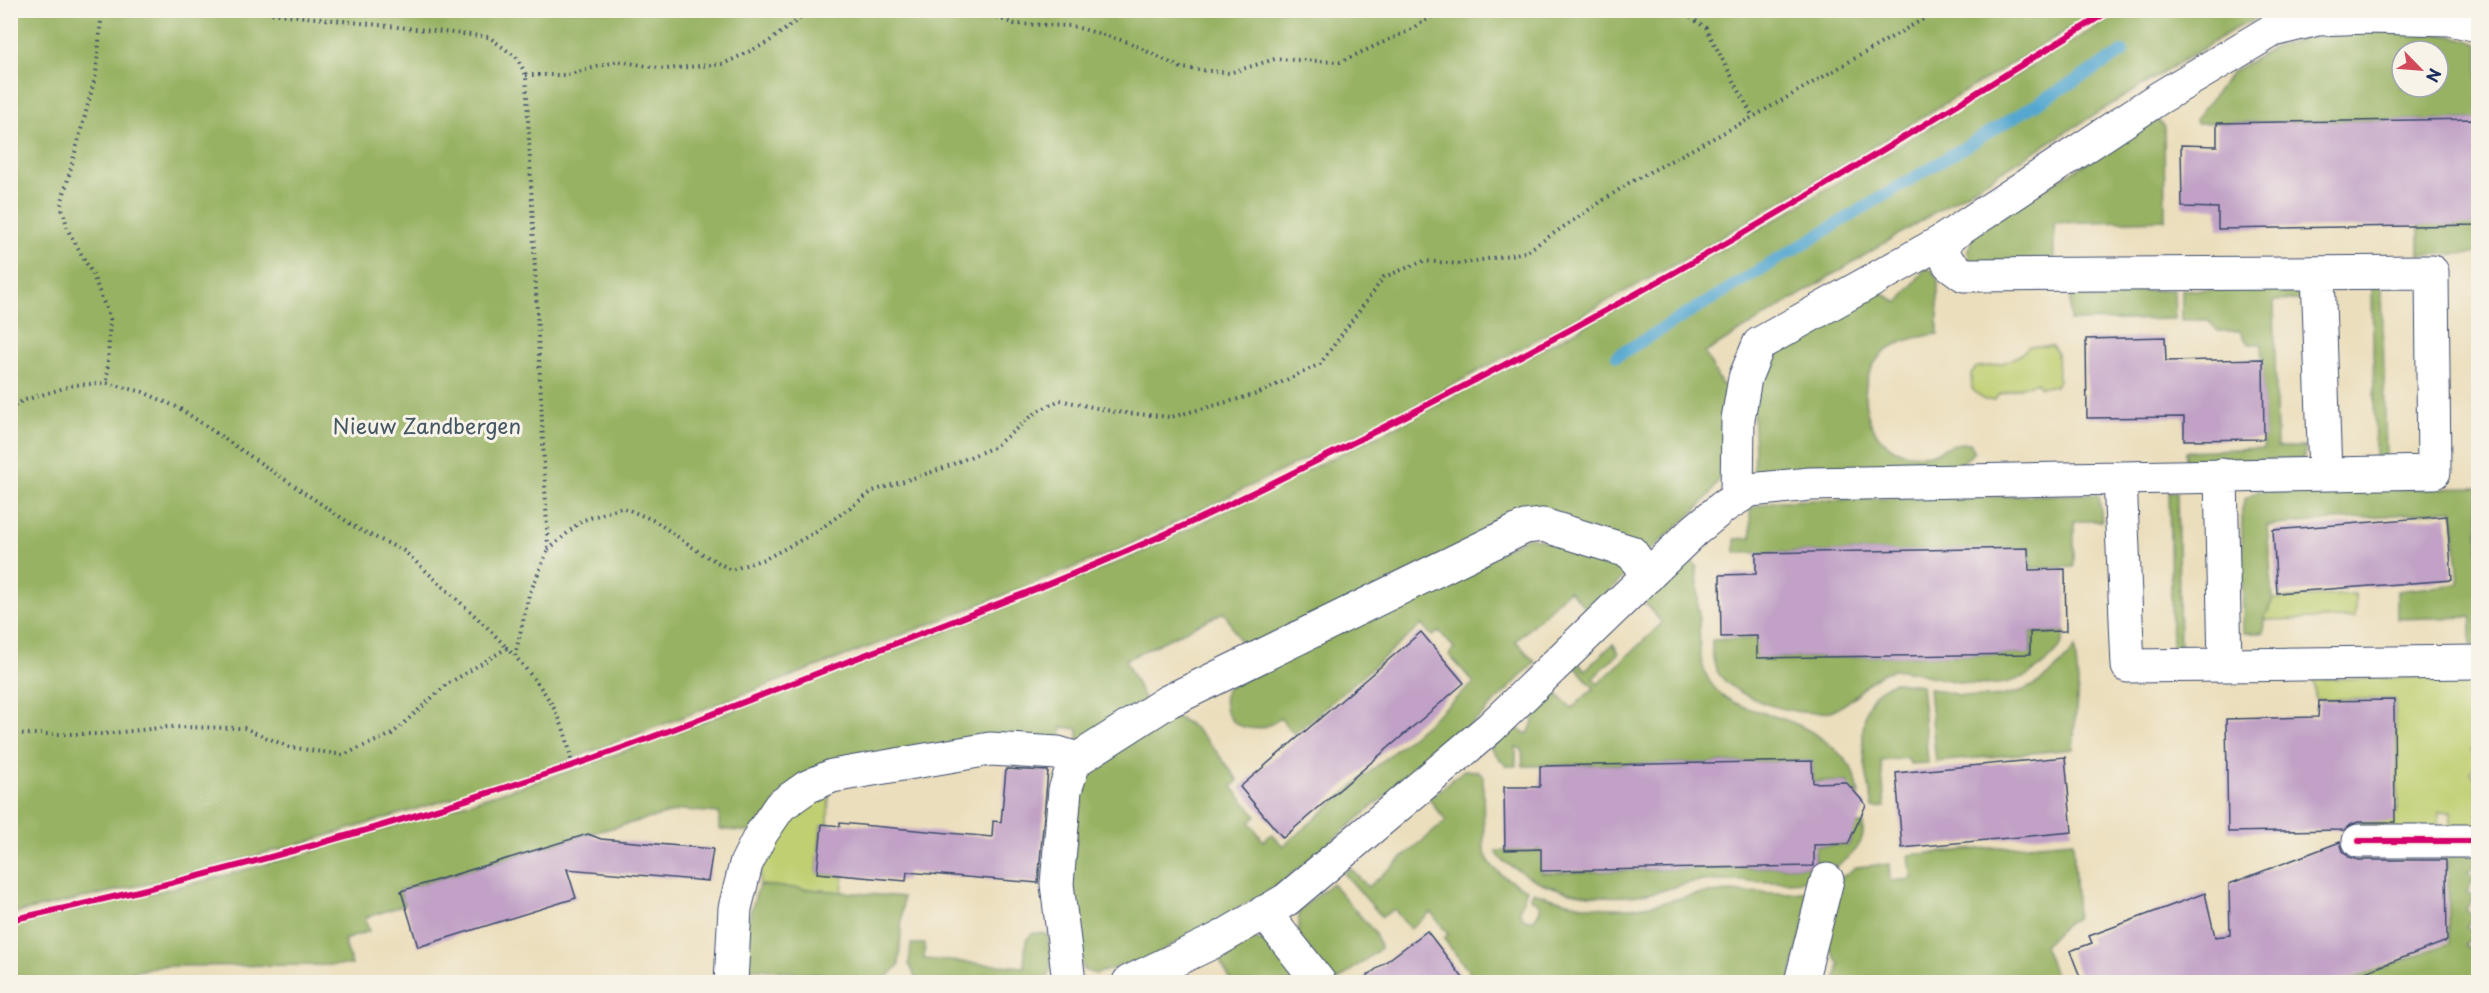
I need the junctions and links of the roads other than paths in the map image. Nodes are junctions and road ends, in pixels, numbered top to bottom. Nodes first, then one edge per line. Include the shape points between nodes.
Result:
1 (2478, 25) edge
2 (1939, 243) junction
3 (2318, 273) junction
4 (2325, 474) junction
5 (2221, 475) junction
6 (2120, 478) junction
7 (1737, 498) junction
8 (1648, 576) junction
9 (2478, 662) edge
10 (2225, 665) junction
11 (1078, 759) junction
12 (2478, 841) edge
13 (2359, 842) dead end
14 (1827, 880) dead end
15 (1264, 912) junction
16 (730, 982) edge
17 (1069, 982) edge
18 (1129, 982) edge
19 (1319, 982) edge
20 (1801, 982) edge

1 - 2 street via 2450,19 2369,17 2318,19 2273,30 2159,98
2 - 3 street via 1949,264 1964,275
2 - 7 street via 1759,344 1745,378 1738,419
3 - 4 street
3 - 4 street via 2432,272 2434,472
4 - 5 street
5 - 6 street
5 - 10 street
6 - 7 street via 1810,484 1750,490
6 - 10 street via 2128,666
7 - 8 street via 1694,531
8 - 11 street via 1631,552 1543,525 1525,527 1167,702
8 - 15 street via 1490,728 1286,900
9 - 10 street
11 - 16 street via 1058,753 990,749 832,776 807,788 780,806 760,834 746,864 735,908
11 - 17 street via 1065,790 1057,884
12 - 13 street
14 - 20 street
15 - 18 street via 1219,939
15 - 19 street

